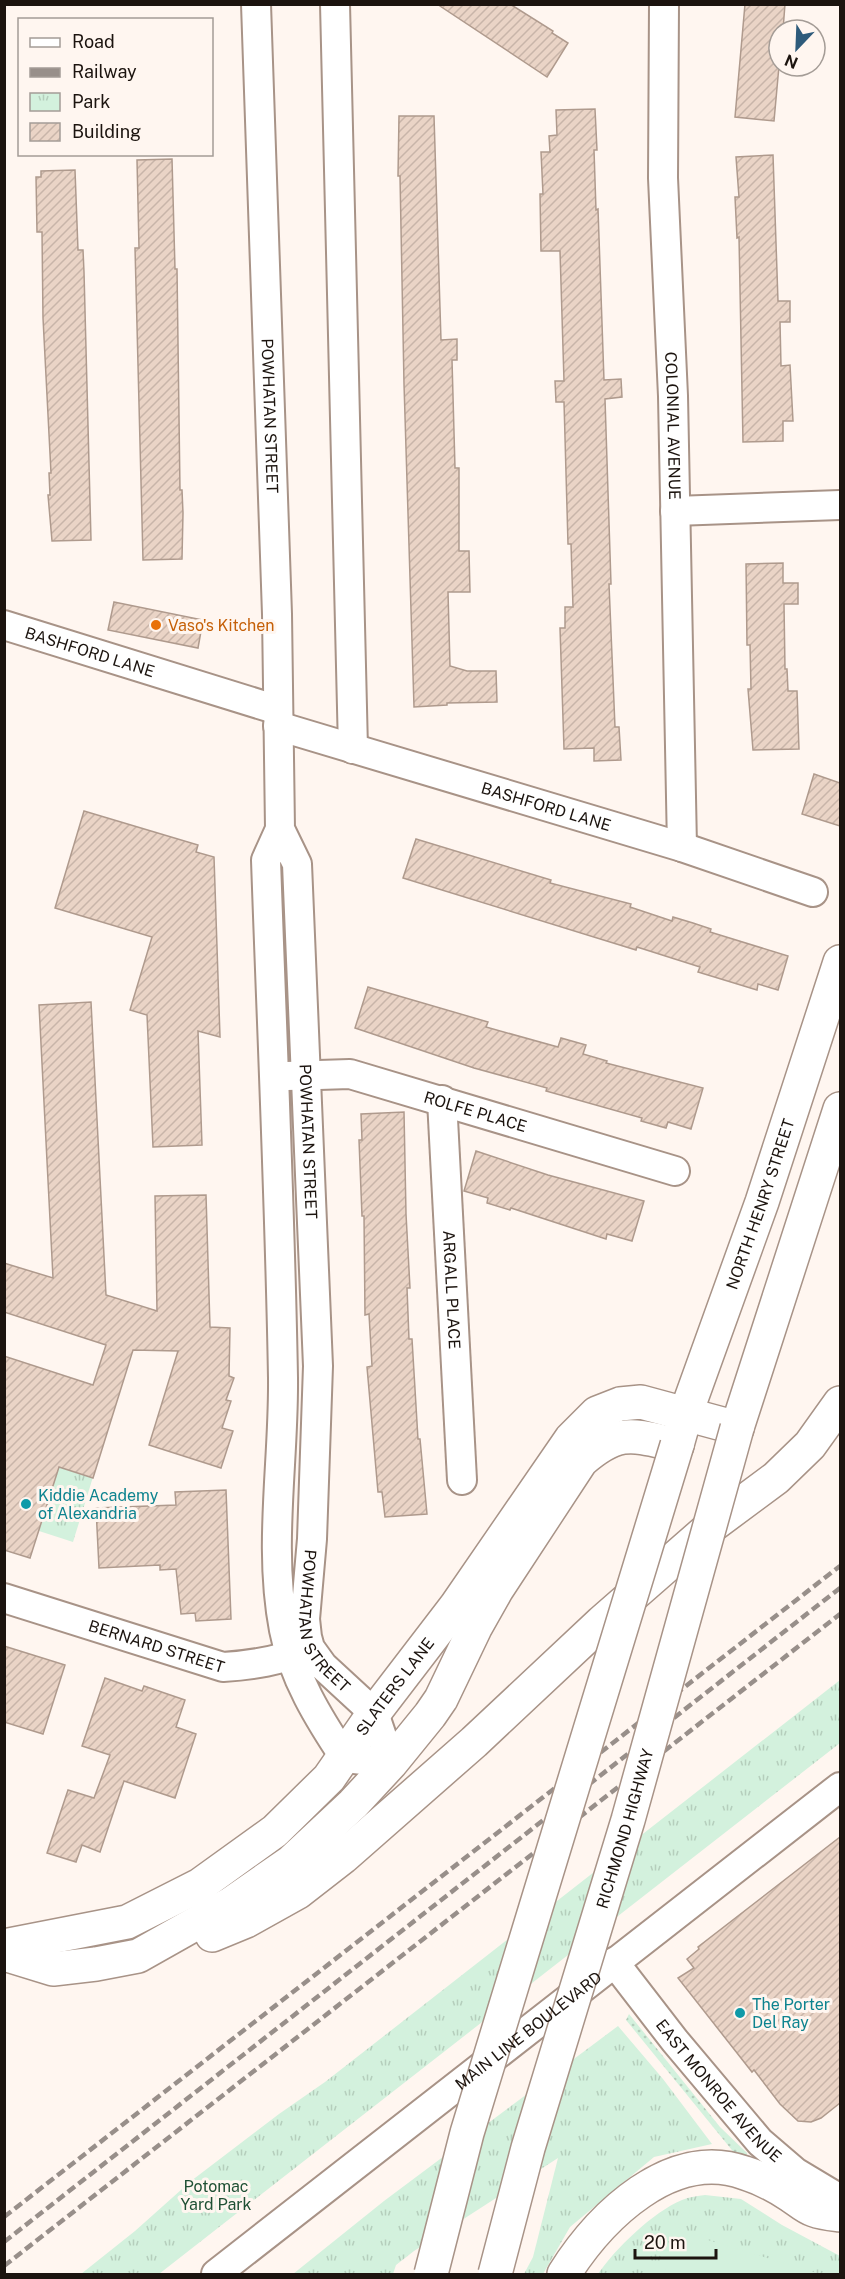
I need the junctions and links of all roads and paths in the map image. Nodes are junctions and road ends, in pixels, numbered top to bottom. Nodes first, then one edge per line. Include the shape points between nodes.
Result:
1 (256, 4) edge
2 (335, 4) edge
3 (664, 4) edge
4 (840, 505) edge
5 (675, 511) junction
6 (4, 624) edge
7 (278, 718) junction
8 (353, 749) junction
9 (280, 830) junction
10 (682, 847) junction
11 (813, 892) dead end
12 (840, 962) edge
13 (306, 1075) junction
14 (273, 1077) junction
15 (442, 1100) junction
16 (840, 1109) edge
17 (675, 1171) dead end
18 (840, 1403) edge
19 (686, 1413) junction
20 (737, 1428) junction
21 (677, 1444) junction
22 (462, 1480) dead end
23 (4, 1598) edge
24 (300, 1652) junction
25 (374, 1713) junction
26 (345, 1758) junction
27 (391, 1763) junction
28 (840, 1787) edge
29 (4, 1946) edge
30 (4, 1954) edge
31 (138, 1956) junction
32 (614, 1962) junction
33 (840, 2199) edge
34 (840, 2215) edge
35 (216, 2274) edge
36 (431, 2274) edge
37 (495, 2274) edge
38 (564, 2274) edge

1 - 7 street, POWHATAN STREET via 278,614
2 - 8 street
3 - 5 street, COLONIAL AVENUE via 663,178
4 - 5 street
5 - 10 street, COLONIAL AVENUE
6 - 7 street, BASHFORD LANE
7 - 8 street, BASHFORD LANE
7 - 9 street, POWHATAN STREET
8 - 10 street, BASHFORD LANE
9 - 13 street, POWHATAN STREET via 297,864
9 - 14 street, POWHATAN STREET via 266,860
10 - 11 street, BASHFORD LANE
12 - 19 main road, NORTH HENRY STREET via 762,1202
13 - 14 street, ROLFE PLACE
13 - 15 street, ROLFE PLACE via 350,1074
13 - 24 street, POWHATAN STREET via 318,1366 307,1637
14 - 24 street, POWHATAN STREET via 283,1381 277,1548 280,1607
15 - 17 street, ROLFE PLACE
15 - 22 street, ARGALL PLACE
16 - 20 main road, RICHMOND HIGHWAY
18 - 31 main road via 810,1445 776,1478 697,1539 334,1864 298,1892 246,1921 196,1942
19 - 20 main road, SLATERS LANE
19 - 21 main road, NORTH HENRY STREET
19 - 25 main road, SLATERS LANE via 641,1402 620,1404 597,1413 583,1426 456,1606
20 - 37 main road, RICHMOND HIGHWAY, bridge via 628,1820 528,2148
21 - 27 main road via 620,1436 581,1461 497,1589 441,1699
21 - 36 main road, bridge via 470,2122
23 - 24 street, BERNARD STREET via 223,1667 254,1665
24 - 25 street, POWHATAN STREET via 323,1666
24 - 26 street, POWHATAN STREET via 315,1710
25 - 26 main road, SLATERS LANE
25 - 27 street, POWHATAN STREET
26 - 27 street
26 - 29 main road, SLATERS LANE via 275,1831 200,1885 128,1922
27 - 31 main road via 291,1862 232,1903
28 - 32 street, MAIN LINE BOULEVARD
30 - 31 main road via 53,1969
32 - 33 street, EAST MONROE AVENUE via 760,2142 795,2172
32 - 35 street, MAIN LINE BOULEVARD
34 - 38 main road via 813,2210 744,2172 709,2167 687,2169 637,2195 609,2218

